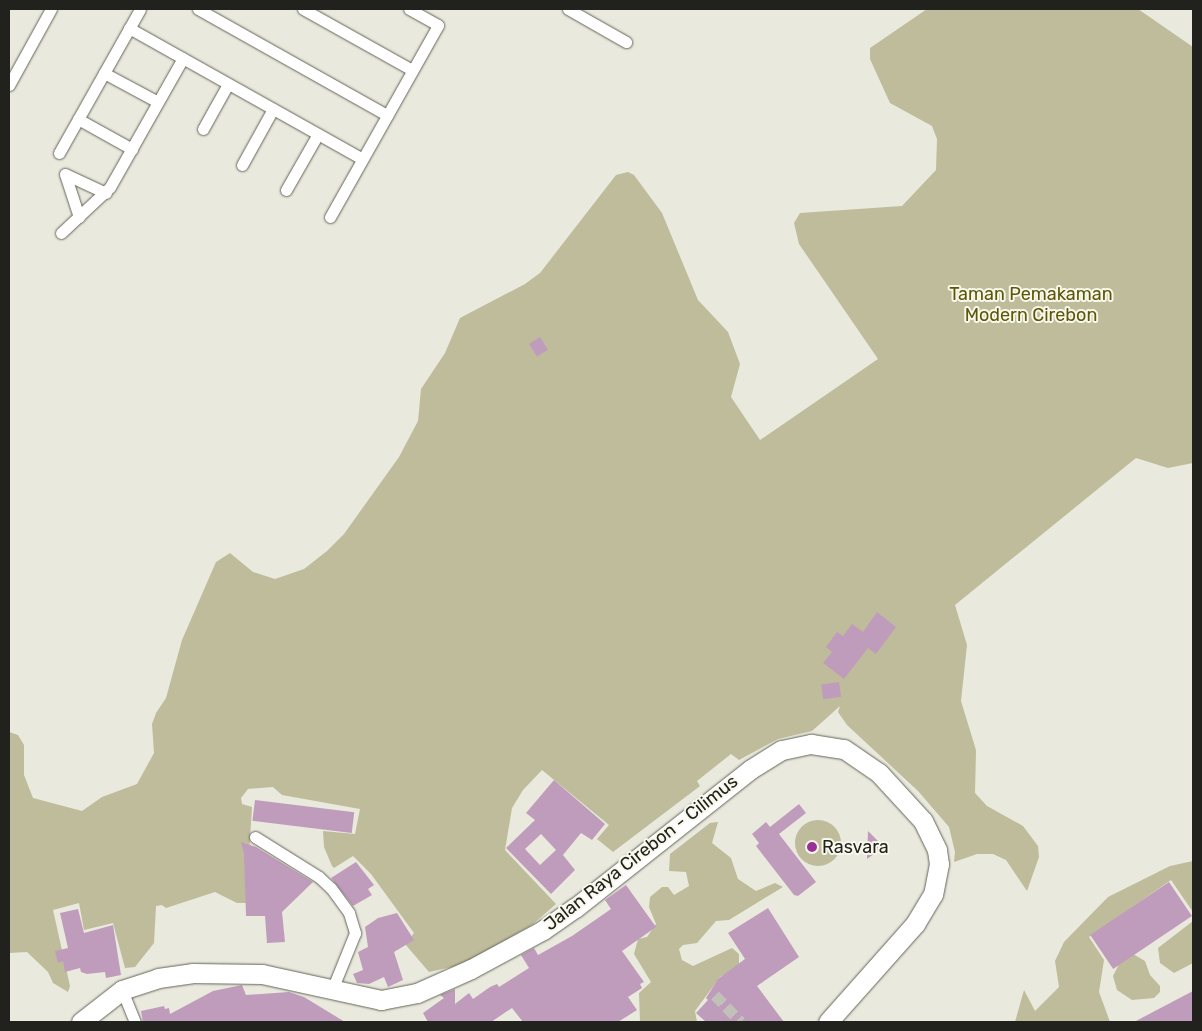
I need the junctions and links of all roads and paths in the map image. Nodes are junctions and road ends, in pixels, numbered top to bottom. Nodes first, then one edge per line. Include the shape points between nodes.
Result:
1 (51, 9) edge
2 (140, 9) edge
3 (198, 9) edge
4 (303, 9) edge
5 (409, 9) edge
6 (568, 9) edge
7 (129, 28) junction
8 (626, 42) dead end
9 (182, 58) junction
10 (412, 70) junction
11 (104, 72) junction
12 (228, 84) junction
13 (9, 85) edge
14 (158, 102) junction
15 (273, 109) junction
16 (387, 115) junction
17 (78, 119) junction
18 (203, 129) dead end
19 (318, 134) junction
20 (132, 149) junction
21 (59, 153) dead end
22 (362, 159) junction
23 (242, 165) dead end
24 (286, 190) dead end
25 (106, 193) junction
26 (330, 217) dead end
27 (79, 218) junction
28 (61, 233) dead end
29 (255, 837) dead end
30 (122, 990) junction
31 (332, 990) junction
32 (81, 1022) edge
33 (135, 1022) edge
34 (828, 1022) edge

1 - 13 street
2 - 7 street
3 - 16 street
4 - 10 street
5 - 10 street via 438,25
6 - 8 street
7 - 9 street
7 - 11 street
9 - 12 street
9 - 14 street
10 - 16 street
11 - 14 street
11 - 17 street
12 - 15 street
12 - 18 street
14 - 20 street
15 - 19 street
15 - 23 street
16 - 22 street
17 - 20 street
17 - 21 street
19 - 22 street
19 - 24 street
20 - 25 street
22 - 26 street
25 - 27 street
25 - 27 street via 65,174
27 - 28 street
29 - 31 street via 319,877 349,913 355,933
30 - 31 highway, Jalan Raya Cirebon - Cilimus via 171,976 216,972 281,977
30 - 32 highway, Jalan Raya Cirebon - Cilimus
30 - 33 street
31 - 34 highway, Jalan Raya Cirebon - Cilimus via 381,1000 397,998 470,970 575,908 751,769 782,750 801,745 828,745 860,758 899,794 932,836 939,864 933,894 915,924

